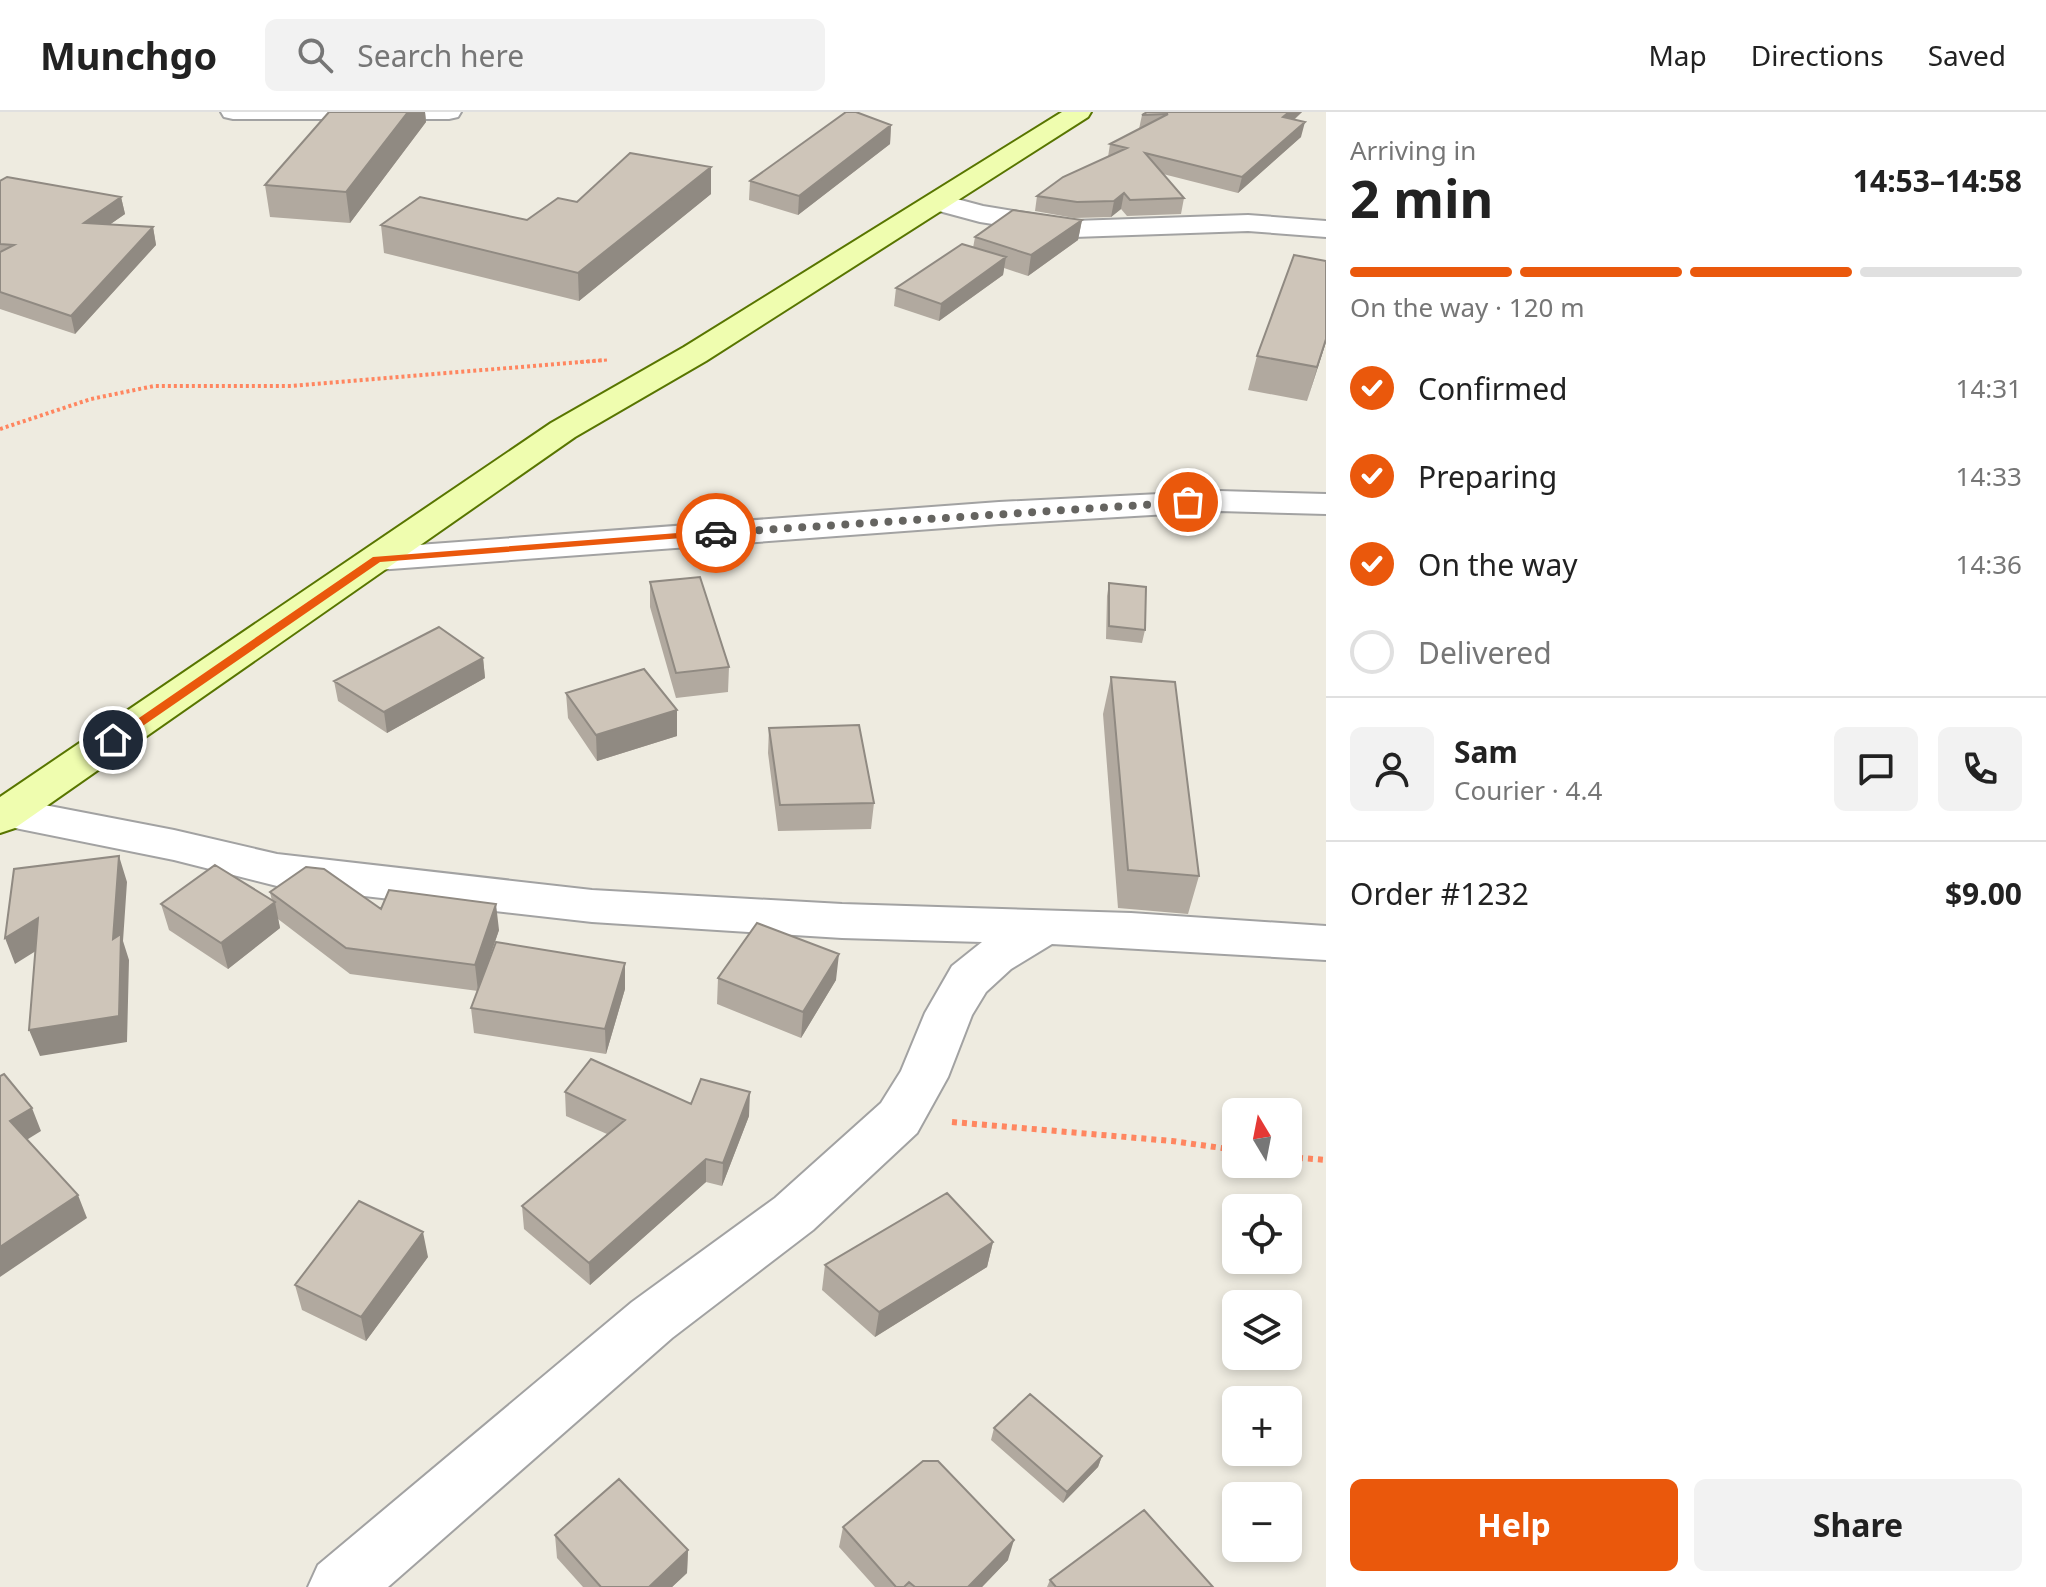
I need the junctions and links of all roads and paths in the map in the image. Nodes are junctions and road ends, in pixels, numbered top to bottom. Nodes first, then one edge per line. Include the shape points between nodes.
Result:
1 (233, 112) edge
2 (449, 112) edge
3 (1079, 112) edge
4 (938, 202) junction
5 (1326, 229) edge
6 (618, 359) dead end
7 (0, 429) edge
8 (1326, 504) edge
9 (377, 559) junction
10 (4, 815) edge
11 (1043, 928) junction
12 (1326, 943) edge
13 (899, 1118) junction
14 (1222, 1148) edge
15 (1302, 1158) edge
16 (1326, 1160) edge
17 (340, 1587) edge

1 - 2 street
3 - 4 main road
4 - 5 street via 1074,229 1248,223
4 - 9 main road via 563,430
6 - 7 path via 291,386 154,386 91,399
8 - 9 street via 1219,501 999,513
9 - 10 main road
10 - 11 street via 174,845 277,870 592,906
11 - 12 street
11 - 13 street via 969,979
13 - 14 path
13 - 17 street via 794,1214 652,1320
15 - 16 path

